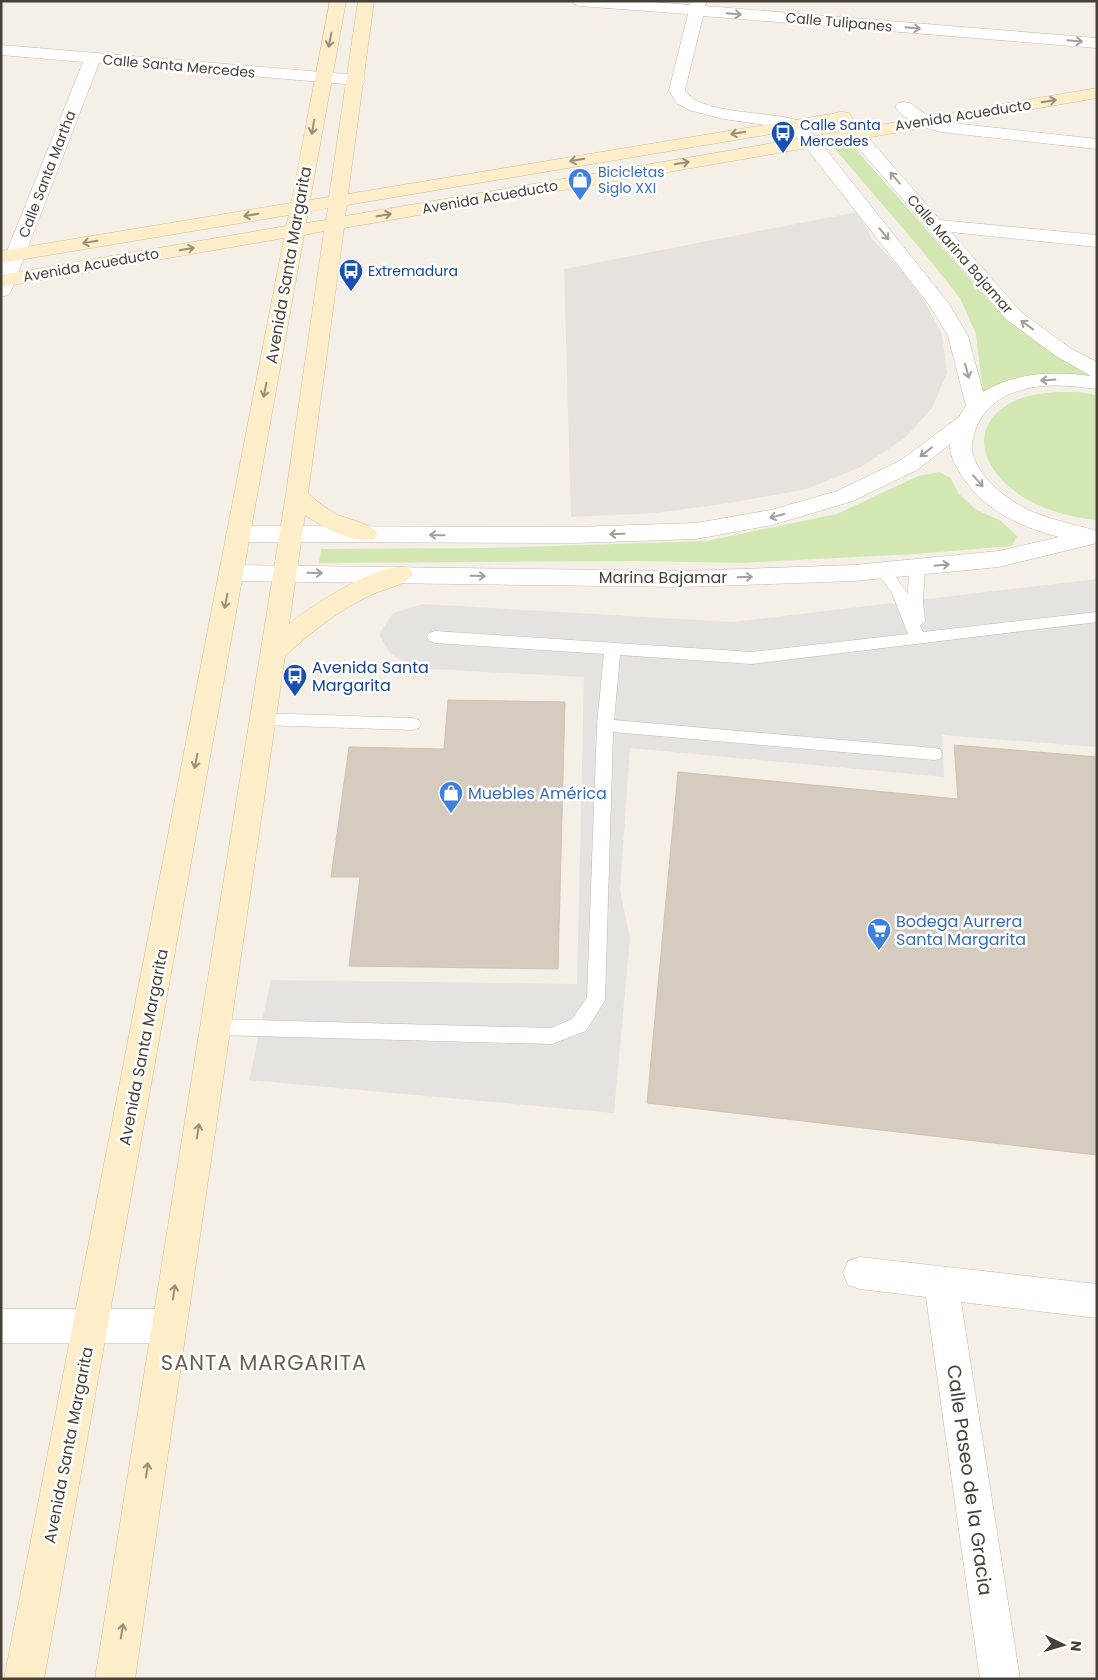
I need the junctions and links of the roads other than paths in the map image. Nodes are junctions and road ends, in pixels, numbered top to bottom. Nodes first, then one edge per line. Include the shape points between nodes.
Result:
1 (338, 1) edge
2 (366, 1) edge
3 (580, 1) edge
4 (698, 6) edge
5 (1097, 43) edge
6 (1, 50) edge
7 (92, 58) junction
8 (322, 79) junction
9 (357, 80) junction
10 (1097, 93) edge
11 (884, 110) dead end
12 (923, 113) junction
13 (792, 124) junction
14 (857, 124) junction
15 (810, 141) junction
16 (1097, 144) edge
17 (337, 212) junction
18 (297, 219) junction
19 (936, 226) junction
20 (1097, 241) edge
21 (9, 256) edge
22 (3, 284) edge
23 (1097, 371) edge
24 (1097, 383) edge
25 (970, 414) junction
26 (297, 494) junction
27 (238, 534) junction
28 (290, 534) junction
29 (366, 534) junction
30 (1094, 537) edge
31 (917, 568) junction
32 (883, 570) junction
33 (231, 573) junction
34 (284, 573) junction
35 (401, 574) junction
36 (1097, 617) edge
37 (435, 637) dead end
38 (918, 639) junction
39 (613, 648) junction
40 (271, 654) junction
41 (261, 719) junction
42 (413, 724) dead end
43 (606, 725) junction
44 (934, 754) dead end
45 (214, 1027) junction
46 (860, 1272) dead end
47 (941, 1282) junction
48 (1097, 1301) edge
49 (1, 1326) edge
50 (90, 1326) junction
51 (169, 1326) junction
52 (24, 1679) edge
53 (115, 1679) edge
54 (1000, 1679) edge

1 -> 8 main road, Avenida Santa Margarita
2 - 9 main road
3 - 4 street, Calle Tulipanes
4 -> 5 street, Calle Tulipanes
4 - 13 street via 677,90 682,99 724,114
6 - 7 street, Calle Santa Mercedes
7 - 8 street, Calle Santa Mercedes
7 - 21 street, Calle Santa Martha
8 - 9 street, Calle Santa Mercedes
8 -> 18 main road, Avenida Santa Margarita
9 - 17 main road
12 -> 10 main road, Avenida Acueducto
11 - 12 main road, Avenida Acueducto via 904,107
12 - 14 main road, Avenida Acueducto
12 - 16 street via 962,131
13 - 14 main road, Avenida Acueducto via 840,117
13 - 15 street
13 -> 17 main road, Avenida Acueducto
14 - 15 main road, Avenida Acueducto
19 -> 14 street, Calle Marina Bajamar
17 -> 15 main road, Avenida Acueducto
15 -> 25 street via 939,304 958,336
17 - 18 main road, Avenida Acueducto
17 - 26 main road
18 -> 21 main road, Avenida Acueducto
22 -> 18 main road, Avenida Acueducto
18 -> 27 main road, Avenida Santa Margarita
19 - 20 street
23 -> 19 street, Calle Marina Bajamar via 1063,352 1014,316
21 - 22 street, Calle Santa Martha
24 -> 25 street via 1067,379 1031,381 1000,390
25 -> 29 street via 909,465 846,496 772,517 696,531 574,536
25 -> 30 street via 961,450 974,479 1003,506 1044,526
26 - 28 main road
26 - 29 main road via 322,517
27 - 28 street
27 - 33 main road, Avenida Santa Margarita
28 - 29 street
28 - 34 main road
31 -> 30 street, Marina Bajamar via 999,559
31 - 32 street, Marina Bajamar
31 - 38 lane
35 -> 32 street, Marina Bajamar via 683,579
32 - 38 lane via 899,591
33 - 34 street, Marina Bajamar
33 -> 50 main road, Avenida Santa Margarita
34 -> 35 street, Marina Bajamar
34 - 40 main road
35 - 40 main road via 350,594 297,630
36 - 38 lane
37 - 39 lane
38 - 39 lane via 752,658
39 - 43 lane
40 - 41 main road
41 - 42 lane
41 - 45 main road
43 - 44 lane
43 - 45 lane via 596,1000 579,1025 552,1036
51 -> 45 main road
46 - 47 street
47 - 48 street
47 - 54 street, Calle Paseo de la Gracia
49 - 50 street
50 - 51 street
50 - 52 main road, Avenida Santa Margarita
53 -> 51 main road

